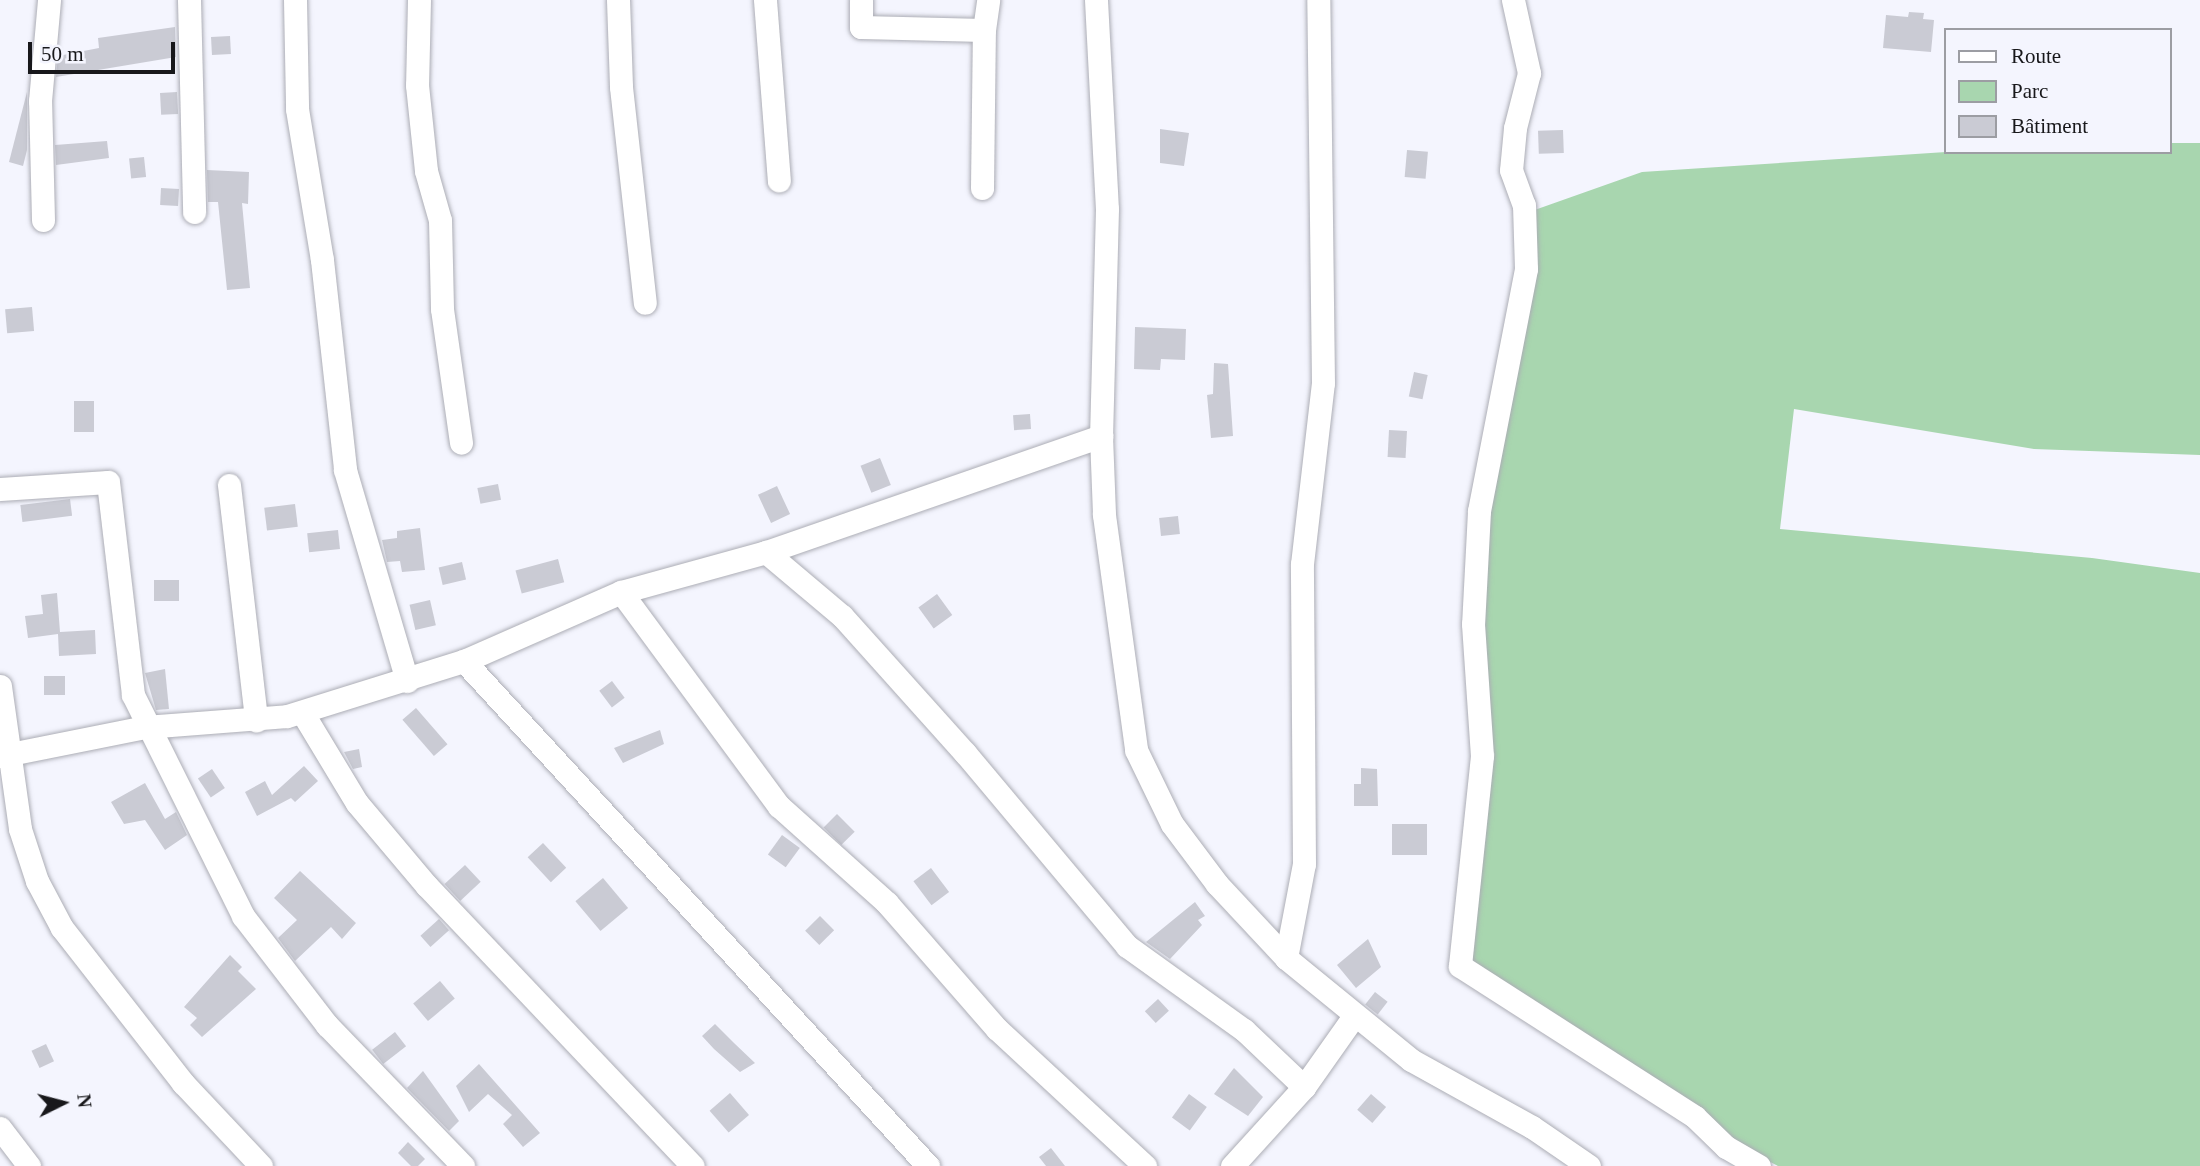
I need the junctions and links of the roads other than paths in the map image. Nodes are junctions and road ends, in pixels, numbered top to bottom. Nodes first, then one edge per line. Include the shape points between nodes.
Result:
1 (49, 0) edge
2 (189, 0) edge
3 (295, 0) edge
4 (419, 0) edge
5 (618, 0) edge
6 (765, 0) edge
7 (861, 0) edge
8 (988, 0) edge
9 (1096, 0) edge
10 (1318, 0) edge
11 (1513, 0) edge
12 (984, 30) junction
13 (779, 180) dead end
14 (982, 188) dead end
15 (194, 212) dead end
16 (43, 220) dead end
17 (645, 303) dead end
18 (1101, 436) junction
19 (461, 443) dead end
20 (229, 485) dead end
21 (0, 489) edge
22 (766, 552) junction
23 (621, 592) junction
24 (464, 661) junction
25 (407, 681) junction
26 (0, 686) edge
27 (302, 712) junction
28 (256, 720) junction
29 (145, 726) junction
30 (4, 754) edge
31 (1286, 958) junction
32 (1354, 1016) junction
33 (1304, 1087) junction
34 (0, 1128) edge
35 (29, 1166) edge
36 (261, 1166) edge
37 (463, 1166) edge
38 (693, 1166) edge
39 (928, 1166) edge
40 (1144, 1166) edge
41 (1232, 1166) edge
42 (1589, 1166) edge
43 (1759, 1166) edge

1 - 16 street via 40,101
2 - 15 street
3 - 25 street via 297,109 322,260 345,470
4 - 19 street via 417,85 426,172 440,220 442,309
5 - 17 street via 621,88
6 - 13 street
7 - 12 street via 860,27
8 - 12 street
9 - 18 street via 1107,209
10 - 31 street via 1323,383 1302,564 1304,864
11 - 43 street via 1529,74 1515,128 1511,170 1524,205 1526,268 1479,511 1474,624 1482,755 1460,966 1695,1117 1726,1147
12 - 14 street
18 - 22 street
18 - 31 street via 1104,515 1136,750 1172,824 1217,884
20 - 28 street
21 - 29 street via 108,482 133,695
22 - 23 street
22 - 33 street via 842,616 965,753 1127,946 1244,1030
23 - 24 street
23 - 40 street via 779,806 887,902 997,1029
24 - 25 street
24 - 39 street
25 - 27 street
26 - 30 street
27 - 28 street
27 - 38 street via 358,803 427,886
28 - 29 street
29 - 30 street
29 - 37 street via 243,916 327,1025
30 - 36 street via 37,881 62,928 183,1083
31 - 32 street
32 - 33 street
32 - 42 street via 1411,1060 1532,1127
33 - 41 street
34 - 35 street

